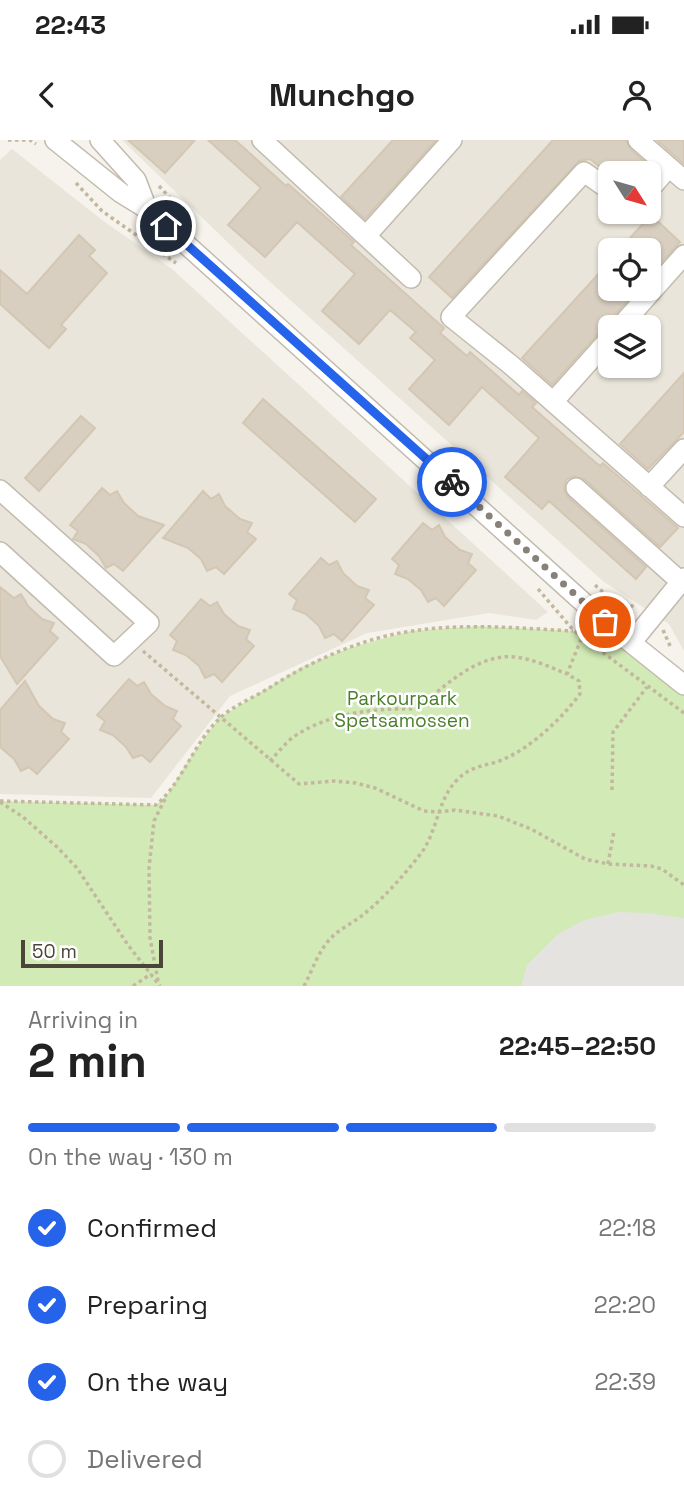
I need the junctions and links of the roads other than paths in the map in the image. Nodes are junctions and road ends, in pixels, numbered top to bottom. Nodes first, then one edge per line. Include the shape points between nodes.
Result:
1 (100, 140) edge
2 (452, 140) edge
3 (638, 140) edge
4 (48, 143) edge
5 (274, 144) edge
6 (669, 167) junction
7 (662, 175) edge
8 (684, 180) edge
9 (598, 182) edge
10 (147, 209) junction
11 (366, 236) junction
12 (681, 263) edge
13 (411, 278) dead end
14 (631, 315) edge
15 (598, 352) edge
16 (553, 402) junction
17 (684, 449) edge
18 (649, 487) junction
19 (576, 488) dead end
20 (0, 491) edge
21 (684, 517) edge
22 (0, 552) edge
23 (679, 591) edge
24 (631, 643) junction
25 (684, 685) edge

1 - 10 street via 136,180
2 - 11 street
3 - 6 street
4 - 10 street
5 - 11 street
6 - 7 street
6 - 8 street
9 - 16 street via 584,172 451,317
10 - 24 street
11 - 13 street
12 - 14 street
15 - 16 street
16 - 18 street
17 - 18 street
18 - 21 street
19 - 23 street
20 - 22 street via 149,623 114,656
23 - 24 street
24 - 25 street

